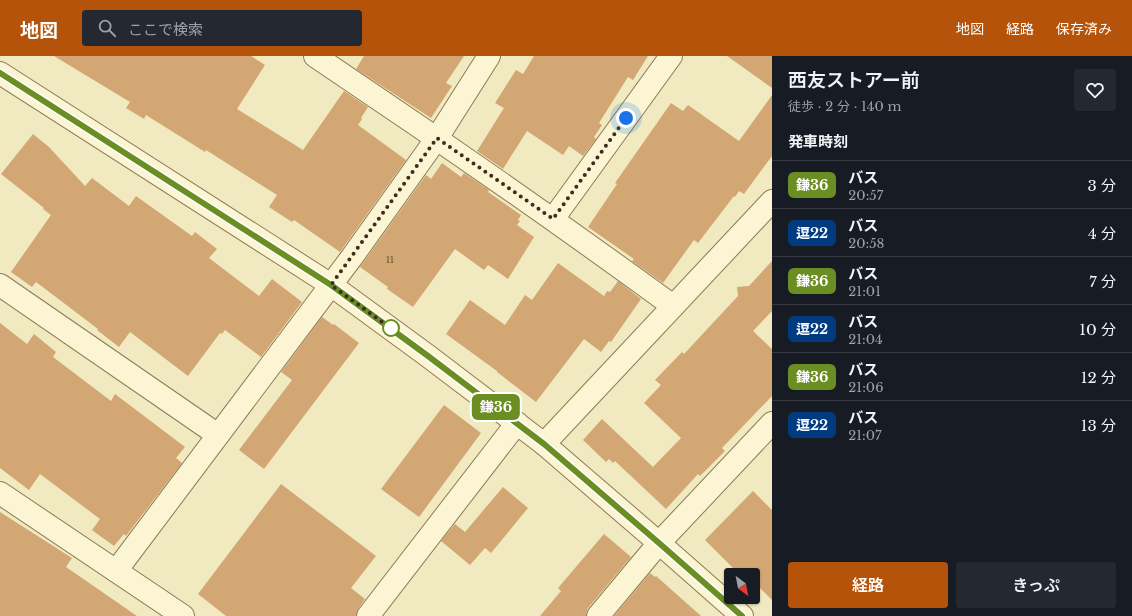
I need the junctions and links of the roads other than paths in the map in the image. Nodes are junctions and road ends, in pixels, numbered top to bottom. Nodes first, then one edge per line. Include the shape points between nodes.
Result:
1 (315, 56) edge
2 (489, 56) edge
3 (671, 56) edge
4 (0, 73) edge
5 (437, 138) junction
6 (772, 201) edge
7 (553, 219) junction
8 (0, 285) edge
9 (331, 285) junction
10 (673, 306) junction
11 (517, 423) junction
12 (772, 423) edge
13 (218, 436) junction
14 (544, 444) junction
15 (0, 493) edge
16 (659, 543) junction
17 (116, 572) junction
18 (183, 616) edge
19 (368, 616) edge
20 (598, 616) edge
21 (742, 616) edge

1 - 5 street
2 - 5 street
3 - 7 street
4 - 9 street
5 - 7 street
5 - 9 street
6 - 10 street
7 - 10 street
8 - 13 street
9 - 11 street
9 - 13 street
10 - 14 street
11 - 14 street
11 - 19 street
12 - 16 street
13 - 17 street
14 - 16 street
15 - 17 street
16 - 20 street
16 - 21 street
17 - 18 street

